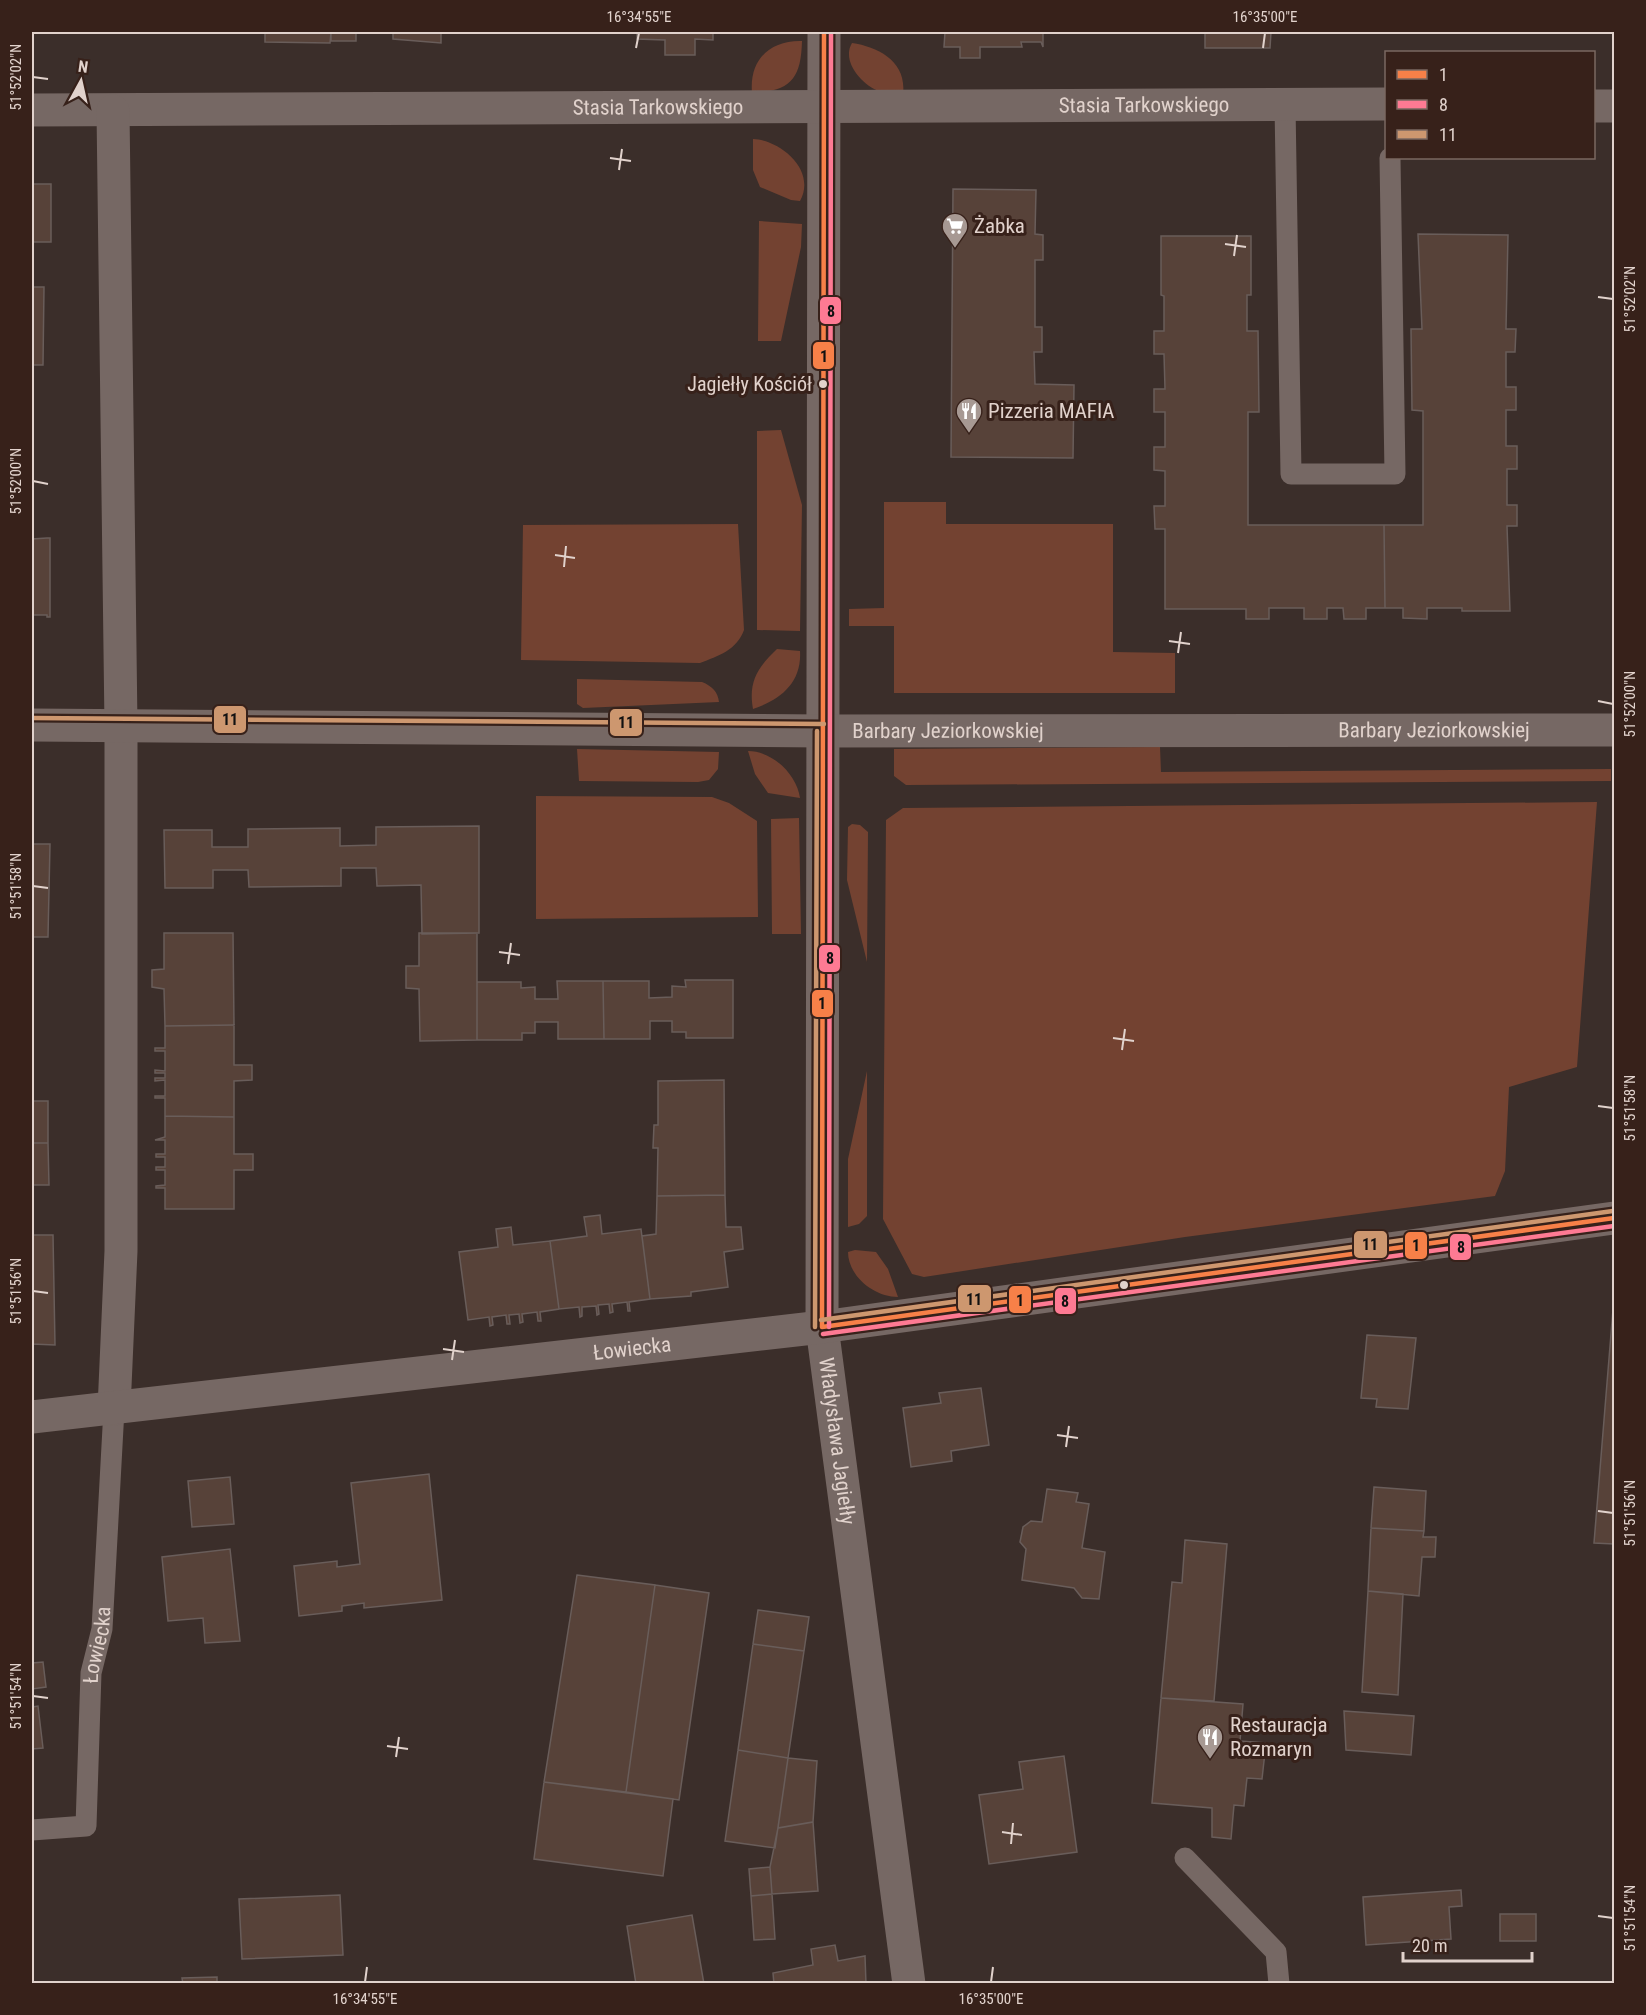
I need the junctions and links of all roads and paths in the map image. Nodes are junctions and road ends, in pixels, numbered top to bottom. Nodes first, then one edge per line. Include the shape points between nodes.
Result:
1 (824, 32) edge
2 (1385, 104) edge
3 (1285, 105) junction
4 (1595, 106) edge
5 (1614, 106) edge
6 (823, 107) junction
7 (32, 110) edge
8 (113, 111) junction
9 (1390, 159) edge
10 (32, 725) edge
11 (121, 726) junction
12 (1614, 730) edge
13 (824, 731) junction
14 (1614, 1218) edge
15 (822, 1327) junction
16 (114, 1409) junction
17 (32, 1417) edge
18 (32, 1830) edge
19 (1185, 1858) dead end
20 (909, 1983) edge
21 (1279, 1983) edge

1 - 6 street, Władysława Jagiełły
2 - 3 street, Stasia Tarkowskiego
3 - 6 street, Stasia Tarkowskiego
3 - 9 lane via 1291,474 1395,474
4 - 5 street
6 - 8 street, Stasia Tarkowskiego
6 - 13 street, Władysława Jagiełły
7 - 8 street, Stasia Tarkowskiego
8 - 11 street
10 - 11 street, Barbary Jeziorkowskiej
11 - 13 street, Barbary Jeziorkowskiej
11 - 16 street via 121,1251
12 - 13 street, Barbary Jeziorkowskiej
13 - 15 street, Władysława Jagiełły
14 - 15 street, Łowiecka
15 - 16 street, Łowiecka
15 - 20 street, Władysława Jagiełły
16 - 17 street, Łowiecka
16 - 18 lane, Łowiecka via 102,1629 91,1673 86,1826
19 - 21 lane via 1276,1952

